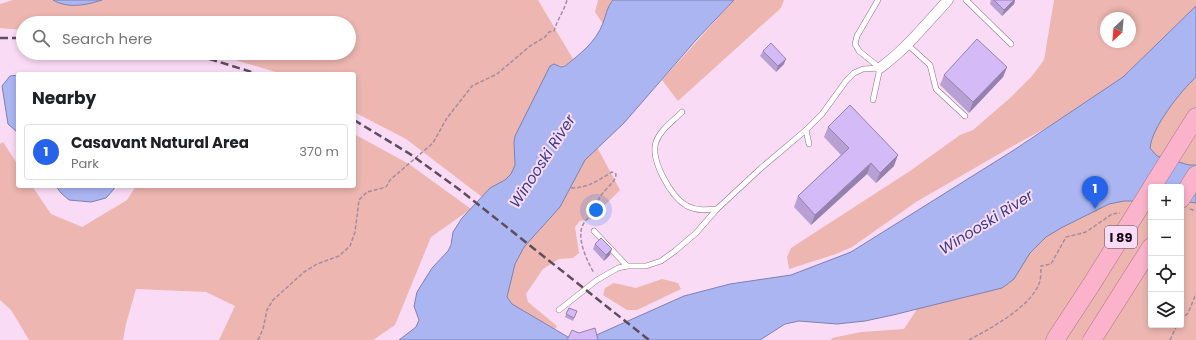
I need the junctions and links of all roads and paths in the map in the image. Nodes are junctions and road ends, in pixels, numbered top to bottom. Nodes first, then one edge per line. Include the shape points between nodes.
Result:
1 (567, 0) edge
2 (878, 0) edge
3 (948, 0) edge
4 (966, 0) edge
5 (1011, 44) dead end
6 (908, 45) junction
7 (880, 68) junction
8 (873, 100) dead end
9 (682, 112) dead end
10 (965, 116) dead end
11 (1196, 117) edge
12 (806, 130) junction
13 (809, 144) dead end
14 (1196, 175) edge
15 (1154, 184) edge
16 (571, 188) dead end
17 (1148, 194) edge
18 (1184, 194) edge
19 (717, 209) junction
20 (1120, 213) dead end
21 (594, 231) dead end
22 (1148, 252) edge
23 (627, 266) junction
24 (597, 280) junction
25 (1196, 294) edge
26 (558, 310) dead end
27 (1184, 317) edge
28 (1176, 328) edge
29 (258, 340) edge
30 (969, 340) edge
31 (1056, 340) edge
32 (1092, 340) edge
33 (1170, 340) edge

1 - 29 path via 554,31 530,46 497,74 472,86 447,118 433,143 390,180 386,187 367,192 359,200 355,232 350,246 340,256 317,264 304,272 273,300 267,310 264,329
2 - 7 lane via 855,44 859,51
3 - 6 street
4 - 5 lane
6 - 7 street
6 - 10 lane via 930,65 936,89
7 - 8 lane
7 - 12 lane via 863,68 854,72 822,114
9 - 19 lane via 662,132 657,141 655,149 660,170 674,194 686,205 697,210
11 - 15 highway, I 89
12 - 13 lane
12 - 19 lane
14 - 18 highway
16 - 24 path via 588,186 612,172 616,174 601,194 581,230 581,243
17 - 31 highway, I 89, bridge
19 - 23 lane via 696,233 661,260 646,266
20 - 30 path via 1112,214 1086,232 1066,237 1051,264 1041,266 1040,283 1032,296 1005,320
21 - 23 lane
22 - 32 highway, I 89
23 - 24 lane
24 - 26 lane
25 - 27 path
28 - 33 path

